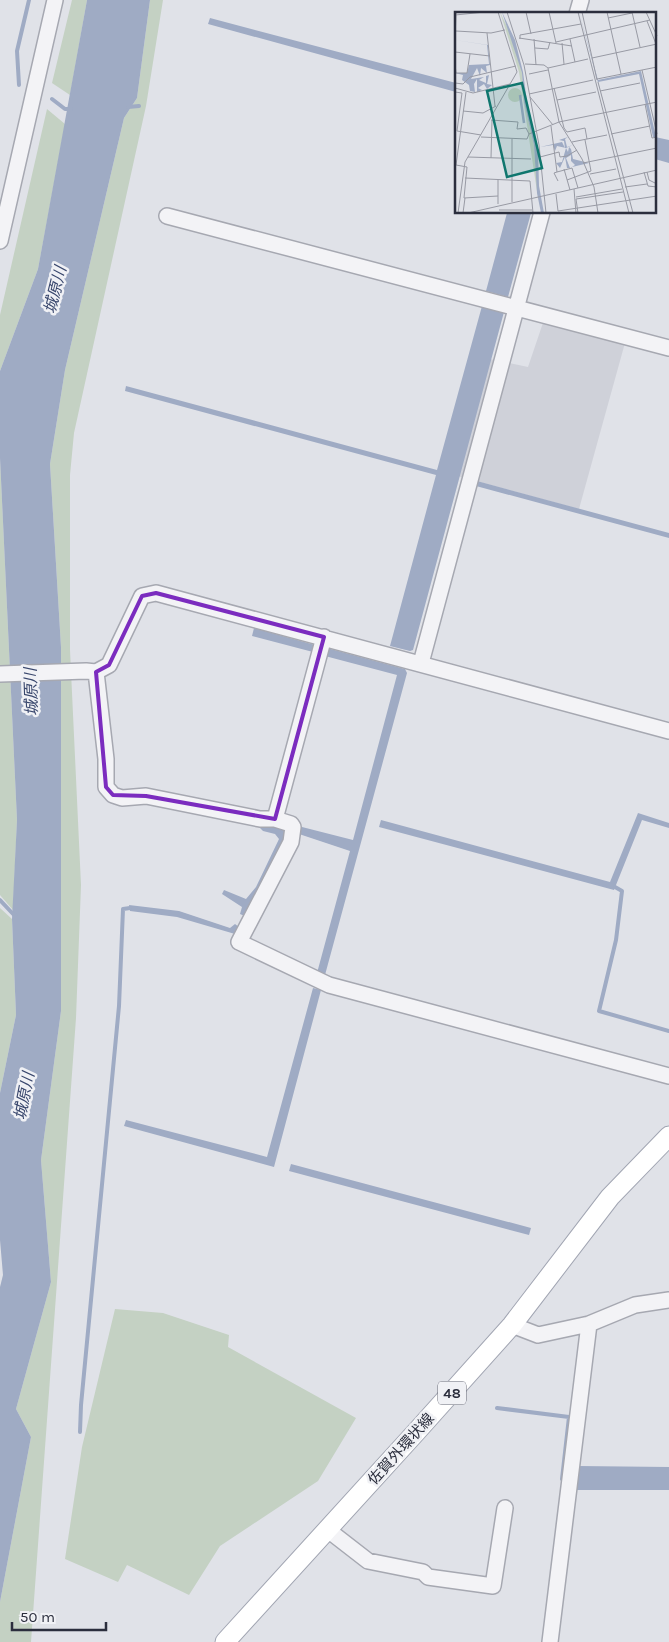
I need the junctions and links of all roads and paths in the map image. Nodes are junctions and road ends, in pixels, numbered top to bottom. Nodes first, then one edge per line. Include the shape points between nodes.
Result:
1 (55, 0) edge
2 (19, 165) junction
3 (0, 203) edge
4 (541, 214) edge
5 (167, 216) dead end
6 (0, 241) edge
7 (516, 307) junction
8 (669, 348) edge
9 (324, 637) junction
10 (421, 663) junction
11 (91, 671) junction
12 (0, 674) edge
13 (669, 731) edge
14 (275, 819) junction
15 (669, 1076) edge
16 (669, 1136) edge
17 (669, 1300) edge
18 (589, 1324) junction
19 (512, 1325) junction
20 (505, 1508) dead end
21 (328, 1530) junction
22 (225, 1642) edge
23 (550, 1642) edge

1 - 2 street
2 - 3 street
2 - 6 street
4 - 7 street
5 - 7 street
7 - 8 street
7 - 10 street
9 - 10 street
9 - 11 street via 156,593 142,596 109,665
9 - 14 street
10 - 13 street
11 - 12 street
11 - 14 street via 106,759 106,787 113,795 122,798 146,796 260,819
14 - 15 street via 291,824 291,842 239,942 329,985
16 - 19 main road, 佐賀外環状線 / 48 via 610,1197
17 - 18 street via 635,1305
18 - 19 street via 538,1335
18 - 23 street
19 - 21 main road, 佐賀外環状線 / 48
20 - 21 street via 493,1586 428,1577 423,1572 368,1562
21 - 22 main road, 佐賀外環状線 / 48

